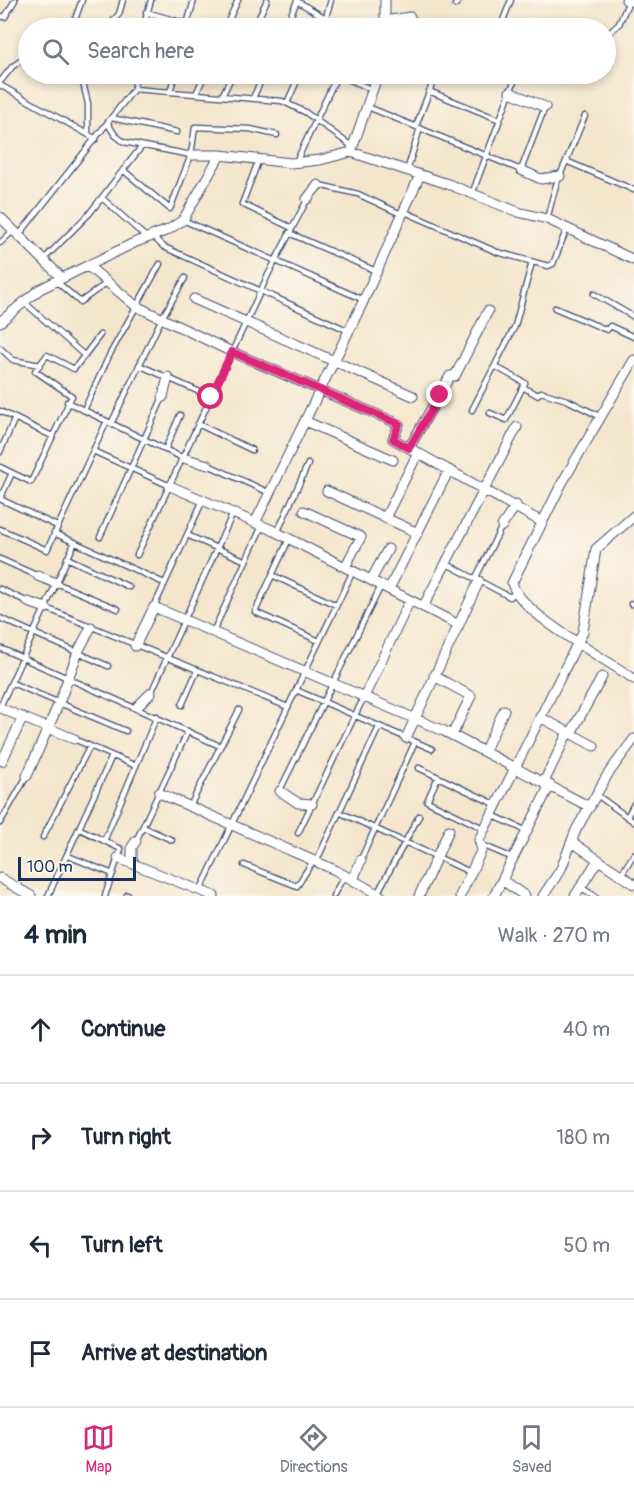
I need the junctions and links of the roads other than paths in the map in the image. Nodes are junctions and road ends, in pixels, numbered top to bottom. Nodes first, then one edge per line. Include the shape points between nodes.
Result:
1 (15, 0) edge
2 (82, 0) edge
3 (123, 0) edge
4 (151, 0) edge
5 (194, 0) edge
6 (238, 0) edge
7 (267, 0) edge
8 (309, 0) edge
9 (331, 0) edge
10 (385, 0) edge
11 (460, 0) edge
12 (511, 0) edge
13 (629, 1) edge
14 (455, 5) dead end
15 (306, 7) junction
16 (146, 12) junction
17 (0, 16) edge
18 (410, 17) edge
19 (76, 18) edge
20 (116, 18) edge
21 (145, 18) edge
22 (171, 18) edge
23 (189, 18) edge
24 (230, 18) edge
25 (259, 18) edge
26 (289, 18) edge
27 (317, 18) edge
28 (325, 18) edge
29 (385, 18) edge
30 (407, 18) edge
31 (504, 18) edge
32 (616, 27) edge
33 (18, 62) edge
34 (0, 84) edge
35 (82, 84) edge
36 (135, 84) edge
37 (172, 84) edge
38 (200, 84) edge
39 (228, 84) edge
40 (259, 84) edge
41 (295, 84) edge
42 (332, 84) edge
43 (360, 84) edge
44 (375, 84) edge
45 (432, 84) edge
46 (513, 84) edge
47 (134, 89) junction
48 (373, 90) junction
49 (170, 92) junction
50 (429, 92) junction
51 (510, 92) junction
52 (196, 94) junction
53 (222, 96) junction
54 (253, 98) junction
55 (286, 103) junction
56 (368, 107) junction
57 (545, 107) joint
58 (585, 116) dead end
59 (112, 118) junction
60 (315, 120) junction
61 (500, 120) junction
62 (108, 123) junction
63 (418, 127) junction
64 (177, 132) dead end
65 (88, 134) junction
66 (277, 135) dead end
67 (96, 139) junction
68 (142, 146) junction
69 (352, 150) junction
70 (191, 155) junction
71 (220, 155) junction
72 (485, 157) junction
73 (259, 159) junction
74 (566, 161) junction
75 (296, 162) junction
76 (123, 170) junction
77 (521, 170) junction
78 (407, 171) junction
79 (420, 175) junction
80 (560, 176) junction
81 (318, 185) joint
82 (634, 190) edge
83 (471, 194) junction
84 (102, 198) junction
85 (307, 199) joint
86 (404, 213) junction
87 (0, 217) edge
88 (547, 219) junction
89 (183, 220) junction
90 (567, 228) junction
91 (291, 231) junction
92 (17, 233) junction
93 (150, 237) junction
94 (0, 243) edge
95 (44, 259) junction
96 (634, 260) edge
97 (275, 261) junction
98 (532, 262) junction
99 (160, 264) dead end
100 (88, 266) junction
101 (376, 271) junction
102 (185, 278) dead end
103 (59, 280) junction
104 (108, 282) junction
105 (260, 291) junction
106 (594, 294) dead end
107 (195, 299) dead end
108 (364, 300) junction
109 (24, 302) junction
110 (136, 306) junction
111 (555, 308) dead end
112 (488, 311) dead end
113 (634, 316) edge
114 (162, 318) junction
115 (246, 321) junction
116 (0, 322) edge
117 (349, 331) junction
118 (100, 335) dead end
119 (634, 337) edge
120 (0, 348) edge
121 (232, 352) junction
122 (85, 356) junction
123 (634, 360) edge
124 (334, 361) junction
125 (40, 365) junction
126 (139, 365) junction
127 (495, 368) junction
128 (168, 377) junction
129 (523, 387) junction
130 (320, 391) junction
131 (413, 396) dead end
132 (163, 397) joint
133 (211, 397) junction
134 (67, 402) junction
135 (84, 410) junction
136 (472, 410) dead end
137 (0, 411) edge
138 (490, 413) dead end
139 (180, 415) dead end
140 (601, 417) junction
141 (15, 418) junction
142 (305, 422) junction
143 (109, 423) junction
144 (198, 424) junction
145 (517, 427) dead end
146 (52, 436) junction
147 (142, 439) junction
148 (165, 450) junction
149 (252, 450) dead end
150 (414, 450) junction
151 (0, 451) edge
152 (93, 451) junction
153 (183, 458) junction
154 (393, 460) dead end
155 (308, 464) dead end
156 (208, 465) joint
157 (0, 467) edge
158 (130, 468) junction
159 (449, 470) junction
160 (12, 473) junction
161 (170, 486) junction
162 (484, 488) junction
163 (327, 491) dead end
164 (270, 494) junction
165 (0, 499) edge
166 (203, 500) junction
167 (516, 505) junction
168 (304, 511) dead end
169 (233, 513) junction
170 (634, 516) edge
171 (385, 518) junction
172 (542, 522) junction
173 (258, 524) junction
174 (57, 526) junction
175 (502, 526) joint
176 (630, 528) edge
177 (0, 529) edge
178 (54, 533) junction
179 (277, 533) junction
180 (418, 533) junction
181 (187, 535) junction
182 (100, 537) dead end
183 (289, 539) junction
184 (75, 542) junction
185 (217, 548) junction
186 (388, 549) dead end
187 (137, 555) dead end
188 (67, 558) junction
189 (0, 559) edge
190 (246, 561) junction
191 (445, 563) junction
192 (349, 569) junction
193 (272, 575) junction
194 (38, 576) joint
195 (371, 580) junction
196 (477, 580) junction
197 (56, 583) junction
198 (164, 583) junction
199 (129, 587) dead end
200 (385, 588) junction
201 (0, 589) edge
202 (515, 593) junction
203 (410, 600) junction
204 (28, 602) joint
205 (336, 605) junction
206 (154, 607) junction
207 (423, 607) junction
208 (46, 608) junction
209 (118, 609) dead end
210 (0, 618) edge
211 (183, 620) junction
212 (459, 625) junction
213 (91, 627) junction
214 (34, 633) junction
215 (212, 633) junction
216 (319, 641) junction
217 (577, 641) junction
218 (135, 646) junction
219 (0, 648) edge
220 (78, 652) junction
221 (23, 658) junction
222 (165, 659) junction
223 (108, 666) dead end
224 (197, 672) junction
225 (303, 673) junction
226 (434, 676) junction
227 (602, 677) dead end
228 (69, 678) junction
229 (634, 679) edge
230 (12, 683) junction
231 (331, 685) junction
232 (296, 690) junction
233 (151, 693) joint
234 (363, 699) junction
235 (323, 702) junction
236 (59, 703) junction
237 (182, 705) dead end
238 (0, 707) edge
239 (137, 707) junction
240 (288, 708) junction
241 (239, 710) dead end
242 (504, 710) dead end
243 (157, 716) junction
244 (354, 716) junction
245 (23, 717) junction
246 (540, 717) junction
247 (413, 719) junction
248 (379, 727) junction
249 (47, 729) junction
250 (126, 731) dead end
251 (188, 731) junction
252 (570, 733) junction
253 (452, 735) junction
254 (405, 738) junction
255 (74, 739) joint
256 (634, 739) edge
257 (415, 742) junction
258 (90, 746) junction
259 (220, 746) junction
260 (594, 746) dead end
261 (432, 749) dead end
262 (484, 752) junction
263 (112, 756) junction
264 (1, 764) edge
265 (136, 766) junction
266 (516, 767) junction
267 (419, 768) dead end
268 (27, 776) joint
269 (438, 777) junction
270 (547, 783) junction
271 (280, 791) joint
272 (159, 793) junction
273 (597, 795) junction
274 (312, 804) junction
275 (634, 804) edge
276 (497, 805) junction
277 (590, 807) junction
278 (189, 808) junction
279 (339, 812) junction
280 (492, 815) junction
281 (418, 816) dead end
282 (627, 817) junction
283 (634, 822) edge
284 (0, 823) edge
285 (231, 826) junction
286 (143, 827) junction
287 (375, 828) junction
288 (485, 829) junction
289 (80, 830) junction
290 (449, 830) dead end
291 (527, 831) junction
292 (298, 833) dead end
293 (44, 837) dead end
294 (172, 840) dead end
295 (104, 841) junction
296 (136, 841) joint
297 (404, 842) junction
298 (572, 842) junction
299 (481, 844) junction
300 (634, 854) edge
301 (68, 856) junction
302 (436, 857) junction
303 (118, 858) junction
304 (513, 858) junction
305 (361, 860) joint
306 (598, 860) junction
307 (314, 862) junction
308 (132, 863) junction
309 (244, 865) dead end
310 (471, 873) junction
311 (112, 874) junction
312 (621, 875) junction
313 (0, 878) edge
314 (348, 878) junction
315 (502, 880) junction
316 (634, 884) edge
317 (580, 887) junction
318 (201, 893) edge
319 (378, 895) edge
320 (31, 896) edge
321 (48, 896) edge
322 (105, 896) edge
323 (214, 896) edge
324 (333, 896) edge
325 (419, 896) edge
326 (460, 896) edge
327 (494, 896) edge
328 (525, 896) edge
329 (543, 896) edge
330 (574, 896) edge
331 (595, 896) edge

1 - 17 lane via 5,17
2 - 19 lane
3 - 20 lane
4 - 16 lane
5 - 23 lane
6 - 24 lane
7 - 25 lane
8 - 15 lane
9 - 28 lane
10 - 29 street
11 - 14 lane
12 - 31 lane
13 - 32 lane
15 - 26 lane via 297,1
15 - 27 lane
16 - 21 lane
16 - 22 lane
18 - 30 street
33 - 34 lane
34 - 65 lane
35 - 65 lane via 88,104
36 - 47 lane
37 - 49 lane
38 - 52 lane
39 - 53 lane
40 - 54 lane
41 - 55 lane
42 - 60 lane
43 - 48 lane
44 - 48 street
45 - 50 lane
46 - 51 lane
47 - 49 lane
47 - 59 lane
48 - 56 street
49 - 52 lane
50 - 61 lane
50 - 63 lane
51 - 57 street
51 - 61 lane
52 - 53 lane
53 - 54 lane
54 - 55 lane
55 - 60 lane
56 - 63 lane
56 - 69 street
57 - 77 lane
58 - 74 lane
59 - 62 lane
59 - 64 lane
60 - 69 lane
60 - 75 lane
61 - 72 lane
62 - 67 lane
62 - 68 lane via 124,142
63 - 72 lane
63 - 78 lane
65 - 67 lane
66 - 70 lane via 250,129 195,127
67 - 92 lane
68 - 70 lane
68 - 76 lane
69 - 75 street
69 - 78 street
70 - 71 street
70 - 76 lane via 170,209
71 - 73 street
71 - 89 street
72 - 77 lane
72 - 83 lane
73 - 75 street
73 - 91 lane via 242,204
74 - 80 lane
74 - 82 lane
76 - 84 lane
77 - 80 street via 541,179
78 - 79 street
79 - 83 street
79 - 86 street
80 - 88 lane
81 - 85 street
81 - 86 lane via 358,194
83 - 88 street
84 - 93 lane
84 - 95 lane
85 - 91 lane
86 - 98 lane via 497,252
86 - 101 street
87 - 92 street
88 - 90 street
89 - 93 street
89 - 97 lane
90 - 96 street
90 - 98 lane via 553,264
91 - 97 lane
91 - 101 lane
92 - 94 lane
92 - 95 street
93 - 100 street
93 - 105 lane
95 - 103 street
97 - 105 lane
97 - 108 lane
98 - 127 lane via 514,326
99 - 110 lane
100 - 103 street
100 - 104 street
101 - 108 street
102 - 114 lane
103 - 104 lane via 80,302
103 - 109 street
104 - 110 street
105 - 115 lane
105 - 117 lane
106 - 113 lane
107 - 115 street
108 - 117 street
109 - 116 street
109 - 122 lane
110 - 114 street
110 - 135 lane
111 - 119 lane
112 - 150 street
114 - 121 street
114 - 126 lane
115 - 121 lane
115 - 124 street
117 - 124 street
118 - 122 lane
120 - 125 lane via 13,360
121 - 130 street
121 - 133 lane
122 - 125 lane via 74,369 47,355
123 - 140 street
124 - 130 street
124 - 131 street
125 - 134 lane via 35,371 72,396
126 - 128 lane
126 - 143 lane
127 - 129 lane via 525,382
127 - 136 lane
128 - 132 street
128 - 133 lane
129 - 138 lane via 506,420
129 - 140 lane via 537,395 541,392 567,400
130 - 142 street
130 - 150 street via 399,424 393,439
132 - 147 lane
133 - 144 lane
134 - 135 lane
134 - 146 lane
135 - 143 lane
137 - 141 lane
139 - 148 lane
140 - 172 street
141 - 146 lane
141 - 151 lane
142 - 154 street
142 - 164 street
143 - 147 lane
143 - 152 lane
144 - 149 lane
144 - 153 lane
145 - 162 street
146 - 160 lane via 31,482
147 - 148 lane
147 - 158 lane
148 - 153 lane
150 - 159 street
150 - 171 street
152 - 158 lane
152 - 174 lane
153 - 156 street
153 - 161 lane
155 - 179 lane
156 - 164 lane
157 - 160 lane
158 - 161 lane
158 - 182 lane
159 - 162 street
159 - 180 street
160 - 165 lane
161 - 166 street
161 - 187 lane
162 - 167 street
162 - 191 street
163 - 171 street
164 - 173 street
165 - 174 lane
166 - 169 street
166 - 181 lane
167 - 172 street
167 - 175 street
168 - 192 street via 361,537
169 - 173 street
169 - 185 lane
170 - 176 street
171 - 180 street
172 - 202 street via 512,583
173 - 179 street
173 - 190 lane
174 - 178 lane
175 - 196 lane
176 - 217 street via 596,549 583,632
177 - 178 lane via 47,550
178 - 184 lane
179 - 183 street
180 - 200 street
181 - 185 lane
181 - 198 lane
183 - 192 street
183 - 193 lane
184 - 188 lane
184 - 198 lane
185 - 190 lane
185 - 211 lane
186 - 195 street
188 - 197 lane
188 - 199 lane
189 - 194 lane
190 - 215 lane
191 - 196 lane
191 - 207 street
192 - 195 street
192 - 205 lane
193 - 205 lane
193 - 216 lane via 255,612
194 - 197 street
195 - 200 street
196 - 202 lane via 510,597
196 - 212 street
197 - 208 lane
197 - 209 lane
198 - 206 lane
200 - 203 street
200 - 231 lane
201 - 204 lane
202 - 217 street
203 - 207 street
203 - 234 street
204 - 208 street
205 - 216 lane
206 - 211 street
206 - 218 street
207 - 212 street
208 - 213 lane
208 - 214 lane
210 - 214 lane
211 - 215 street
211 - 222 lane
212 - 226 street
213 - 218 lane
213 - 220 street
214 - 220 lane
214 - 221 lane
215 - 225 street
216 - 225 lane
217 - 229 street
217 - 246 street
218 - 222 lane
219 - 221 lane
220 - 223 lane
220 - 228 street
221 - 228 lane
221 - 230 lane
222 - 224 lane
222 - 233 lane
224 - 237 lane
224 - 240 lane
225 - 231 street
225 - 232 lane
226 - 247 street
226 - 253 street via 471,696
227 - 252 street
228 - 236 street
228 - 239 lane
230 - 236 lane
230 - 238 lane
231 - 234 street
231 - 235 lane
232 - 235 lane
232 - 240 lane
233 - 239 street
234 - 244 lane
234 - 247 street
235 - 244 lane
235 - 271 lane
236 - 249 street
236 - 250 lane
238 - 245 street
239 - 243 lane
240 - 285 lane
241 - 259 lane
242 - 262 street
243 - 251 lane
243 - 265 lane
244 - 248 lane
244 - 274 lane
245 - 249 street
245 - 264 street
246 - 252 street
246 - 266 street
247 - 253 street
247 - 254 street
248 - 254 lane
248 - 279 lane
249 - 255 street
249 - 268 street
251 - 259 lane
251 - 272 lane
252 - 260 street
252 - 270 street
253 - 262 street
254 - 257 lane
255 - 258 lane
256 - 273 street
257 - 261 lane
257 - 287 lane
258 - 263 lane
258 - 293 lane
259 - 278 lane
262 - 266 street
263 - 265 lane
263 - 289 lane
265 - 295 lane
266 - 270 street
266 - 276 street
267 - 269 lane
268 - 284 lane
269 - 276 lane
269 - 288 lane via 427,801
270 - 277 street
270 - 291 street
271 - 274 street via 298,803
272 - 278 street
272 - 286 lane
273 - 277 street
273 - 282 lane
274 - 292 lane
275 - 282 lane
276 - 280 street
277 - 298 street
278 - 285 street
279 - 287 lane
279 - 307 lane
280 - 288 street
280 - 291 lane
281 - 297 lane
282 - 283 lane
285 - 307 street
285 - 318 lane
286 - 294 lane
286 - 296 lane
287 - 297 lane
287 - 305 lane
288 - 299 street
289 - 295 lane
289 - 301 lane
290 - 302 street
291 - 304 street
295 - 303 lane via 121,849
296 - 308 street
297 - 302 lane
297 - 319 lane
298 - 306 street
298 - 329 street via 561,869
299 - 304 lane
299 - 310 street
300 - 312 lane
301 - 311 lane
301 - 321 lane
302 - 310 lane
302 - 325 street
303 - 308 street
303 - 311 lane
304 - 315 street
305 - 314 street
306 - 312 street
306 - 317 street
307 - 309 lane via 297,886
307 - 314 street
308 - 318 street
310 - 326 street
311 - 322 lane
312 - 316 street
313 - 320 street
314 - 319 street
314 - 324 lane
315 - 327 street
315 - 328 street
317 - 330 street
317 - 331 lane
318 - 323 street

